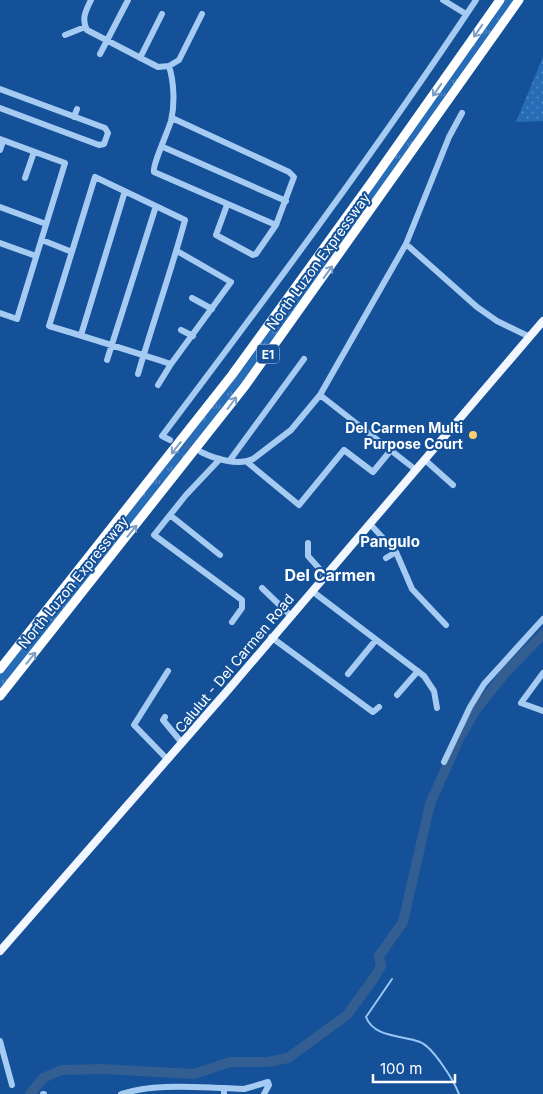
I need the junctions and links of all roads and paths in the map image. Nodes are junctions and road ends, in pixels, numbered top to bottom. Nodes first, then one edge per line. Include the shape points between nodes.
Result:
1 (91, 0) edge
2 (128, 0) edge
3 (443, 0) edge
4 (476, 0) edge
5 (500, 0) edge
6 (519, 0) edge
7 (162, 14) dead end
8 (202, 14) dead end
9 (466, 14) junction
10 (85, 28) junction
11 (65, 35) dead end
12 (107, 42) junction
13 (100, 54) dead end
14 (140, 58) junction
15 (169, 66) junction
16 (0, 90) edge
17 (0, 108) edge
18 (77, 109) dead end
19 (462, 113) dead end
20 (74, 117) junction
21 (172, 118) junction
22 (2, 140) edge
23 (163, 147) junction
24 (0, 150) edge
25 (34, 152) junction
26 (25, 178) dead end
27 (125, 192) junction
28 (286, 201) junction
29 (227, 205) junction
30 (156, 206) junction
31 (0, 207) edge
32 (46, 224) junction
33 (276, 225) junction
34 (42, 240) junction
35 (0, 243) edge
36 (406, 244) junction
37 (177, 251) junction
38 (72, 252) junction
39 (36, 256) junction
40 (192, 298) dead end
41 (212, 309) junction
42 (0, 312) edge
43 (543, 322) edge
44 (181, 330) dead end
45 (81, 335) junction
46 (193, 336) junction
47 (530, 337) junction
48 (111, 346) junction
49 (143, 355) junction
50 (304, 359) dead end
51 (107, 360) dead end
52 (171, 364) junction
53 (138, 374) dead end
54 (158, 385) dead end
55 (320, 395) junction
56 (170, 440) dead end
57 (391, 450) junction
58 (201, 452) tunnel mouth
59 (220, 459) junction
60 (230, 460) junction
61 (425, 460) junction
62 (247, 462) junction
63 (416, 470) junction
64 (453, 485) dead end
65 (170, 515) junction
66 (370, 524) junction
67 (308, 543) dead end
68 (396, 552) junction
69 (220, 555) dead end
70 (386, 558) dead end
71 (325, 575) junction
72 (262, 588) dead end
73 (312, 591) junction
74 (291, 616) junction
75 (543, 619) edge
76 (232, 622) dead end
77 (446, 625) dead end
78 (271, 637) junction
79 (375, 641) junction
80 (0, 669) edge
81 (168, 671) dead end
82 (418, 672) junction
83 (543, 673) edge
84 (348, 674) dead end
85 (397, 694) dead end
86 (0, 696) edge
87 (379, 707) dead end
88 (437, 708) dead end
89 (543, 711) edge
90 (165, 717) dead end
91 (182, 743) junction
92 (168, 760) junction
93 (444, 762) dead end
94 (0, 951) edge
95 (0, 1041) edge
96 (12, 1085) dead end
97 (142, 1091) edge
98 (163, 1091) edge
99 (183, 1091) edge
100 (203, 1091) edge
101 (224, 1091) edge
102 (244, 1092) edge
103 (121, 1094) edge
104 (264, 1094) edge

1 - 10 street via 84,12
2 - 12 street
3 - 9 street
4 - 9 street
5 -> 80 highway, North Luzon Expressway / E1 via 232,375
86 -> 6 highway, North Luzon Expressway / E1 via 245,386
7 - 14 street
8 - 15 street via 179,60
9 - 56 street via 338,199 162,436
10 - 11 street
10 - 12 street
12 - 13 street
12 - 14 street
14 - 15 street via 158,67
15 - 21 street
16 - 20 street
17 - 20 street via 99,145 104,144 108,133 105,128
18 - 20 street
19 - 36 street via 449,137
21 - 23 street
21 - 28 street via 291,173 294,181
22 - 24 street
22 - 25 street
23 - 28 street
23 - 29 street via 153,167 154,172
25 - 26 street
25 - 32 street via 65,163
27 - 30 street
27 - 38 street via 95,177
27 - 45 street
28 - 33 street
29 - 33 street
29 - 33 street via 216,235 253,255 260,252
30 - 37 street via 185,220
30 - 48 street
31 - 32 street
32 - 34 street
34 - 38 street
34 - 39 street
35 - 39 street
36 - 47 street via 477,307
36 - 55 street
37 - 41 street via 232,282
37 - 49 street
38 - 45 street via 49,326
39 - 42 street via 17,319
40 - 41 street
41 - 46 street
43 - 47 main road, Calulut - Del Carmen Road
44 - 46 street
45 - 48 street
46 - 52 street
47 - 61 main road, Calulut - Del Carmen Road
48 - 49 street
48 - 51 street
49 - 52 street
49 - 53 street
50 - 60 street
52 - 54 street
55 - 57 street
55 - 62 street via 291,430
57 - 62 street via 373,472 344,450 299,505
57 - 63 street
58 - 59 street
59 - 60 street
59 - 65 street
60 - 62 street
61 - 63 main road, Calulut - Del Carmen Road
61 - 64 street
63 - 66 main road, Calulut - Del Carmen Road
65 - 69 street
65 - 76 street via 154,535 242,600 242,608
66 - 68 street
66 - 71 main road, Calulut - Del Carmen Road
67 - 71 street via 308,556
68 - 70 street
68 - 77 street via 412,589
71 - 73 main road, Calulut - Del Carmen Road
72 - 74 street
73 - 74 main road, Calulut - Del Carmen Road
73 - 79 street
74 - 78 main road, Calulut - Del Carmen Road
75 - 93 street via 484,684
78 - 87 street via 374,713
78 - 91 main road, Calulut - Del Carmen Road
79 - 82 street
79 - 84 street
81 - 92 street via 134,726
82 - 85 street
82 - 88 street via 431,684
83 - 89 street via 521,703
90 - 91 street via 165,724
91 - 92 main road, Calulut - Del Carmen Road
92 - 94 main road, Calulut - Del Carmen Road
95 - 96 street
97 - 98 street
97 - 103 street
98 - 99 street
99 - 100 street
100 - 101 street
101 - 102 street
102 - 104 street via 268,1082

